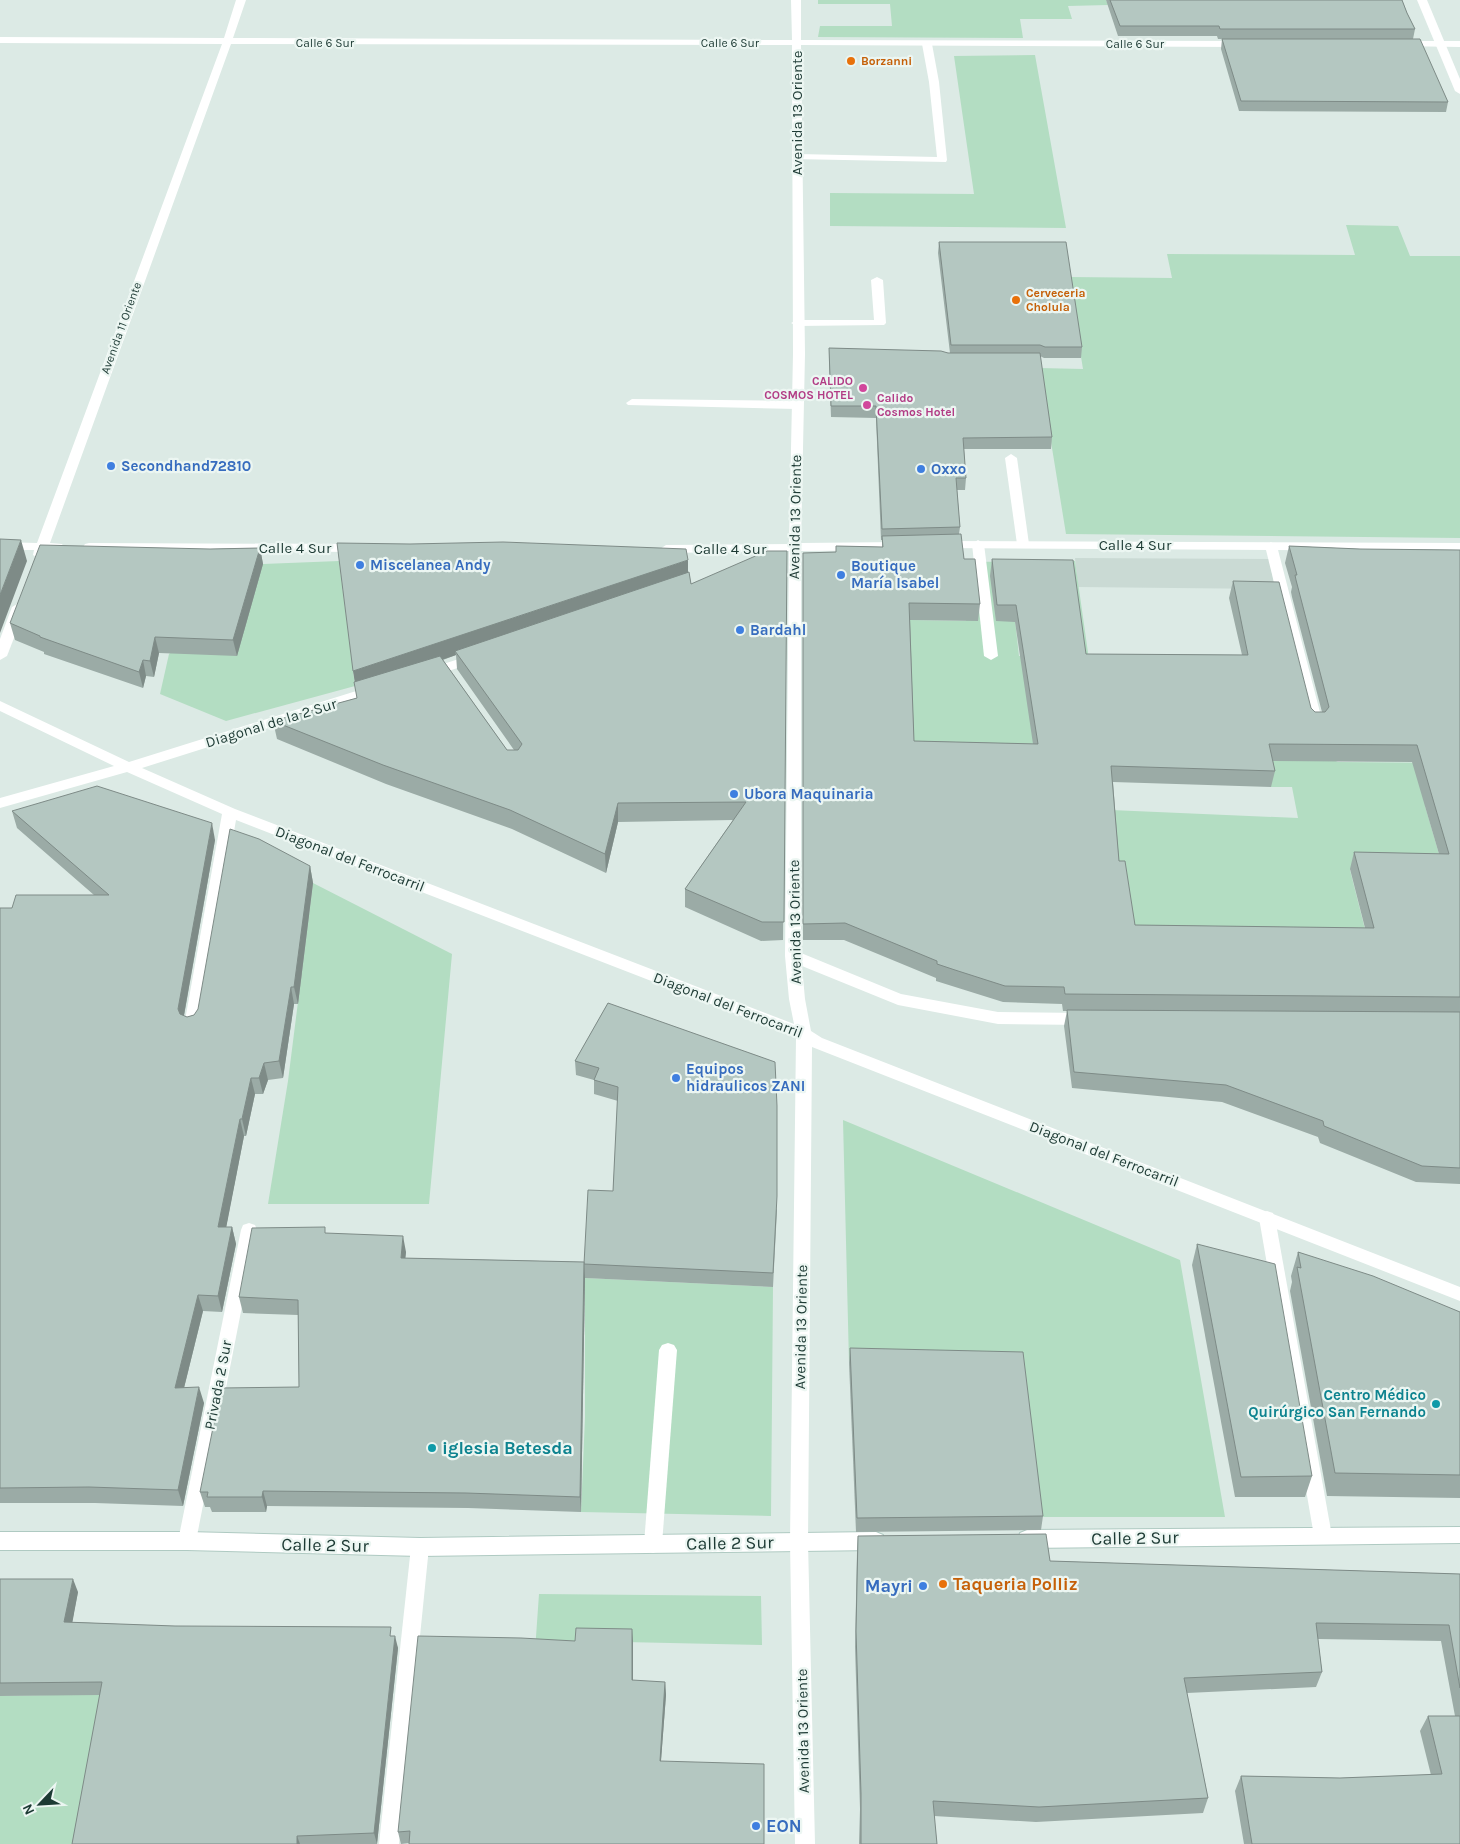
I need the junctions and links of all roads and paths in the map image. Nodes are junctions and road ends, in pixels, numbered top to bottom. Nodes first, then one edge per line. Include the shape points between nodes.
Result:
1 (241, 0) edge
2 (796, 0) edge
3 (1422, 0) edge
4 (0, 40) edge
5 (227, 42) junction
6 (797, 43) junction
7 (927, 44) junction
8 (1253, 44) edge
9 (1391, 44) edge
10 (1440, 44) junction
11 (1460, 44) edge
12 (1460, 91) edge
13 (797, 157) junction
14 (877, 280) dead end
15 (797, 323) junction
16 (632, 403) dead end
17 (797, 405) junction
18 (1011, 458) dead end
19 (978, 544) junction
20 (1023, 544) junction
21 (911, 545) edge
22 (930, 545) edge
23 (0, 546) edge
24 (1271, 546) junction
25 (42, 547) junction
26 (1460, 547) edge
27 (368, 548) edge
28 (795, 548) junction
29 (655, 549) edge
30 (757, 561) edge
31 (35, 565) edge
32 (24, 592) edge
33 (1265, 593) edge
34 (1283, 593) junction
35 (484, 655) edge
36 (0, 656) edge
37 (991, 656) dead end
38 (418, 676) edge
39 (390, 685) edge
40 (0, 705) edge
41 (1316, 724) edge
42 (128, 767) junction
43 (0, 803) edge
44 (230, 812) junction
45 (793, 956) junction
46 (1106, 1019) edge
47 (192, 1026) edge
48 (804, 1034) junction
49 (1267, 1218) junction
50 (249, 1230) dead end
51 (1460, 1294) edge
52 (668, 1350) dead end
53 (1460, 1535) edge
54 (1323, 1536) junction
55 (1007, 1540) edge
56 (0, 1541) edge
57 (187, 1541) junction
58 (898, 1541) edge
59 (799, 1542) junction
60 (653, 1544) junction
61 (420, 1547) junction
62 (389, 1844) edge
63 (805, 1844) edge

1 - 5 street, Avenida 11 Oriente
2 - 6 street, Avenida 13 Oriente
3 - 10 street
4 - 5 street, Calle 6 Sur
5 - 6 street, Calle 6 Sur
5 - 25 street, Avenida 11 Oriente
6 - 7 street, Calle 6 Sur
6 - 13 street, Avenida 13 Oriente
7 - 8 street, Calle 6 Sur
7 - 13 street via 942,160
9 - 10 street
10 - 11 street
10 - 12 street
13 - 15 street, Avenida 13 Oriente
14 - 15 street via 880,322
15 - 17 street, Avenida 13 Oriente
16 - 17 street
17 - 28 street, Avenida 13 Oriente
18 - 20 street
19 - 20 street, Calle 4 Sur
19 - 22 street, Calle 4 Sur
19 - 37 street
20 - 24 street, Calle 4 Sur
21 - 28 street, Calle 4 Sur
23 - 25 street, Calle 4 Sur
24 - 26 street, Calle 4 Sur
24 - 34 street
25 - 27 street, Calle 4 Sur
25 - 31 street, Avenida 11 Oriente
28 - 29 street, Calle 4 Sur
28 - 30 street
28 - 45 street, Avenida 13 Oriente
32 - 36 street
33 - 34 street
34 - 41 street
35 - 38 street via 450,672
39 - 42 street, Diagonal de la 2 Sur
40 - 42 street, Diagonal del Ferrocarril
42 - 43 street, Diagonal de la 2 Sur
42 - 44 street, Diagonal del Ferrocarril
44 - 47 street
44 - 48 street, Diagonal del Ferrocarril
45 - 46 street via 898,999 998,1018
45 - 48 street, Avenida 13 Oriente
48 - 49 street, Diagonal del Ferrocarril via 816,1042
48 - 59 street, Avenida 13 Oriente
49 - 51 street, Diagonal del Ferrocarril
49 - 54 street
50 - 57 street, Privada 2 Sur
52 - 60 street
53 - 54 street, Calle 2 Sur
54 - 55 street, Calle 2 Sur
56 - 57 street, Calle 2 Sur
57 - 61 street, Calle 2 Sur
58 - 59 street, Calle 2 Sur
59 - 60 street, Calle 2 Sur
59 - 63 street, Avenida 13 Oriente
60 - 61 street, Calle 2 Sur
61 - 62 street

